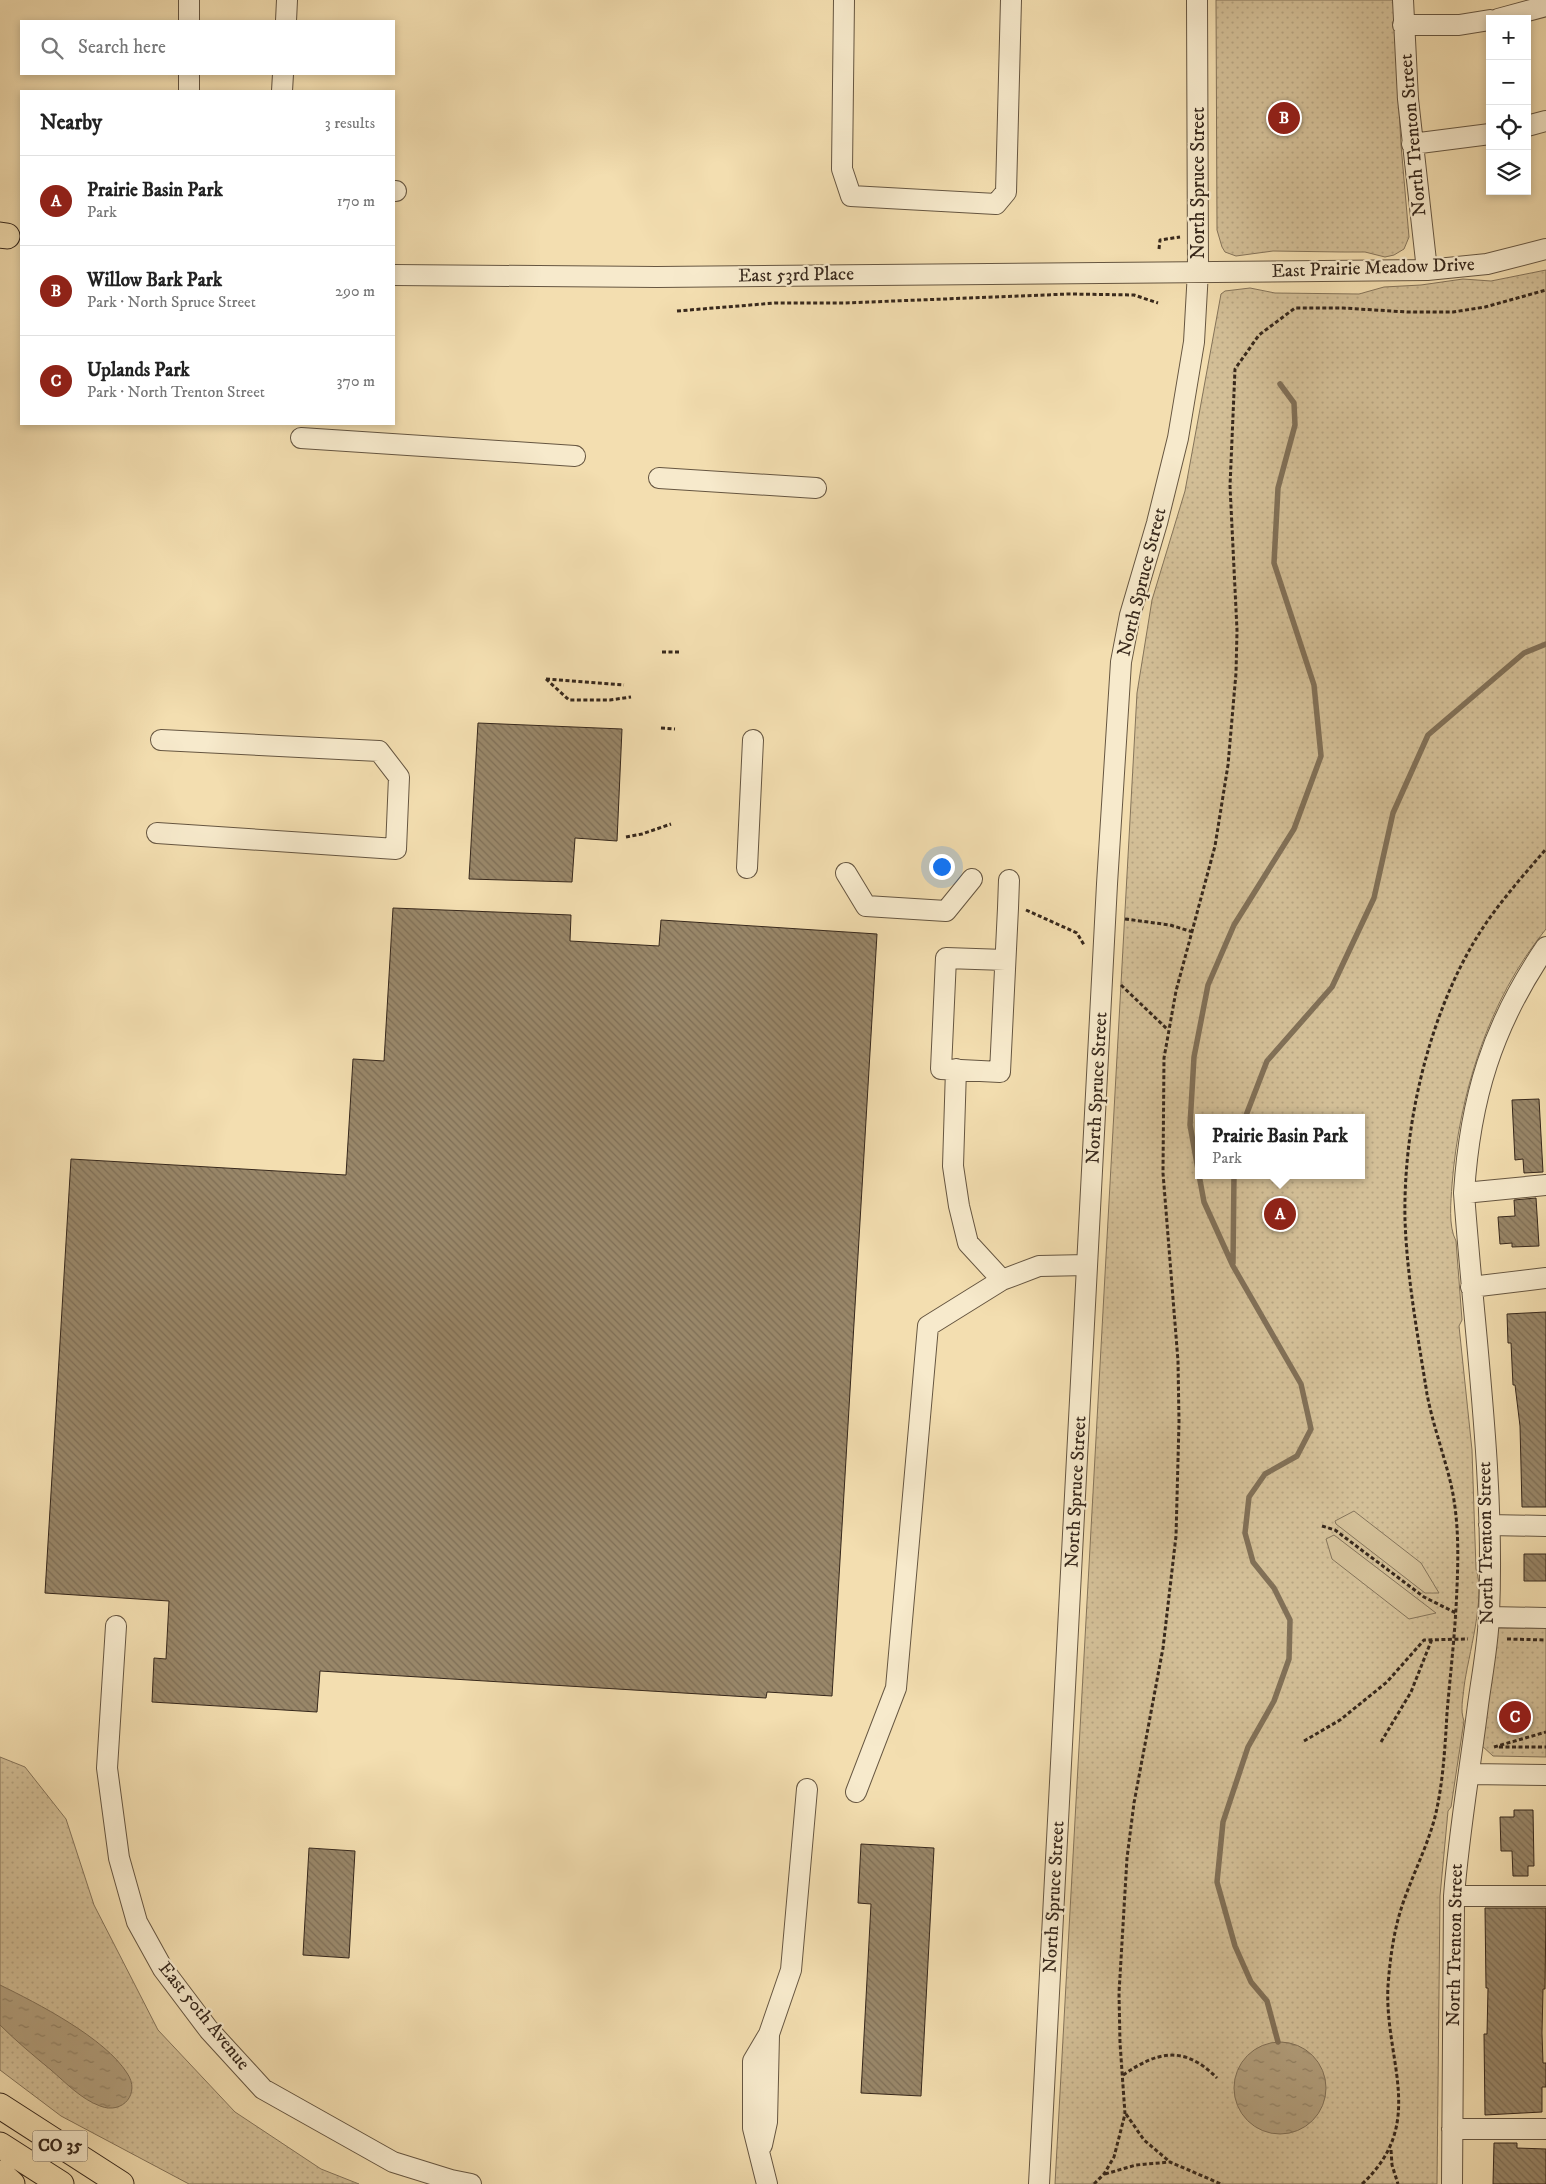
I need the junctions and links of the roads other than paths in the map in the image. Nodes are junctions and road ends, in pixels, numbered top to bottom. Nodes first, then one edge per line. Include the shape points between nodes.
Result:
1 (189, 0) edge
2 (287, 0) edge
3 (844, 0) edge
4 (1011, 0) edge
5 (1198, 0) edge
6 (1402, 0) edge
7 (1537, 5) edge
8 (1509, 15) edge
9 (189, 20) edge
10 (286, 20) edge
11 (1486, 21) edge
12 (1403, 25) junction
13 (189, 75) edge
14 (283, 75) edge
15 (189, 90) edge
16 (282, 90) edge
17 (1546, 121) edge
18 (1531, 125) edge
19 (1486, 135) edge
20 (1412, 144) junction
21 (1546, 249) edge
22 (1427, 270) junction
23 (1198, 271) junction
24 (395, 275) edge
25 (301, 438) dead end
26 (575, 456) dead end
27 (659, 478) dead end
28 (816, 488) dead end
29 (161, 740) dead end
30 (753, 740) dead end
31 (157, 833) dead end
32 (747, 868) dead end
33 (846, 873) dead end
34 (972, 880) dead end
35 (1009, 880) dead end
36 (1546, 947) edge
37 (1005, 960) junction
38 (956, 1069) junction
39 (1546, 1185) edge
40 (1464, 1193) junction
41 (1087, 1265) junction
42 (1546, 1278) edge
43 (1002, 1280) junction
44 (1471, 1287) junction
45 (1489, 1525) junction
46 (1546, 1526) edge
47 (1489, 1617) junction
48 (1546, 1618) edge
49 (116, 1626) dead end
50 (1469, 1774) junction
51 (1546, 1775) edge
52 (807, 1789) dead end
53 (856, 1792) dead end
54 (1454, 1896) junction
55 (1546, 1896) edge
56 (0, 2106) edge
57 (1452, 2129) junction
58 (1546, 2129) edge
59 (0, 2145) edge
60 (0, 2173) edge
61 (12, 2184) edge
62 (61, 2184) edge
63 (121, 2184) edge
64 (471, 2184) edge
65 (767, 2184) edge
66 (1040, 2184) edge
67 (1452, 2184) edge

1 - 9 street
2 - 10 street
3 - 4 street via 842,169 851,196 996,204 1006,192
5 - 23 street, North Spruce Street
6 - 12 street, North Trenton Street
7 - 8 street
11 - 12 street via 1459,25
12 - 20 street, North Trenton Street
13 - 15 street
14 - 16 street
17 - 18 street
19 - 20 street
20 - 22 street, North Trenton Street
21 - 22 street, East Prairie Meadow Drive via 1487,264
22 - 23 street, East Prairie Meadow Drive
23 - 24 street, East 53rd Place via 657,277
23 - 41 street, North Spruce Street via 1194,342 1180,430 1130,615 1121,662
25 - 26 street
27 - 28 street
29 - 31 street via 379,751 399,777 396,849
30 - 32 street
33 - 34 street via 866,906 946,910
35 - 37 street
36 - 40 street, North Trenton Street via 1526,977 1500,1029 1476,1097
37 - 38 street via 1000,1072
37 - 38 street via 946,958 941,1069
38 - 43 street via 953,1166 959,1206 968,1243
39 - 40 street
40 - 44 street, North Trenton Street
41 - 43 street via 1039,1266
41 - 66 street, North Spruce Street
42 - 44 street
43 - 53 street via 928,1326 896,1688
44 - 45 street, North Trenton Street
45 - 46 street
45 - 47 street, North Trenton Street
47 - 48 street
47 - 50 street, North Trenton Street
49 - 64 street, East 50th Avenue via 107,1768 120,1858 137,1922 163,1969 209,2030 263,2089 393,2162
50 - 51 street
50 - 54 street, North Trenton Street
52 - 65 street via 791,1970 768,2034 753,2061 753,2128
54 - 55 street
54 - 57 street, North Trenton Street
56 - 63 main road, CO 35
57 - 58 street
57 - 67 street, North Trenton Street
59 - 62 main road, CO 35
60 - 61 main road

